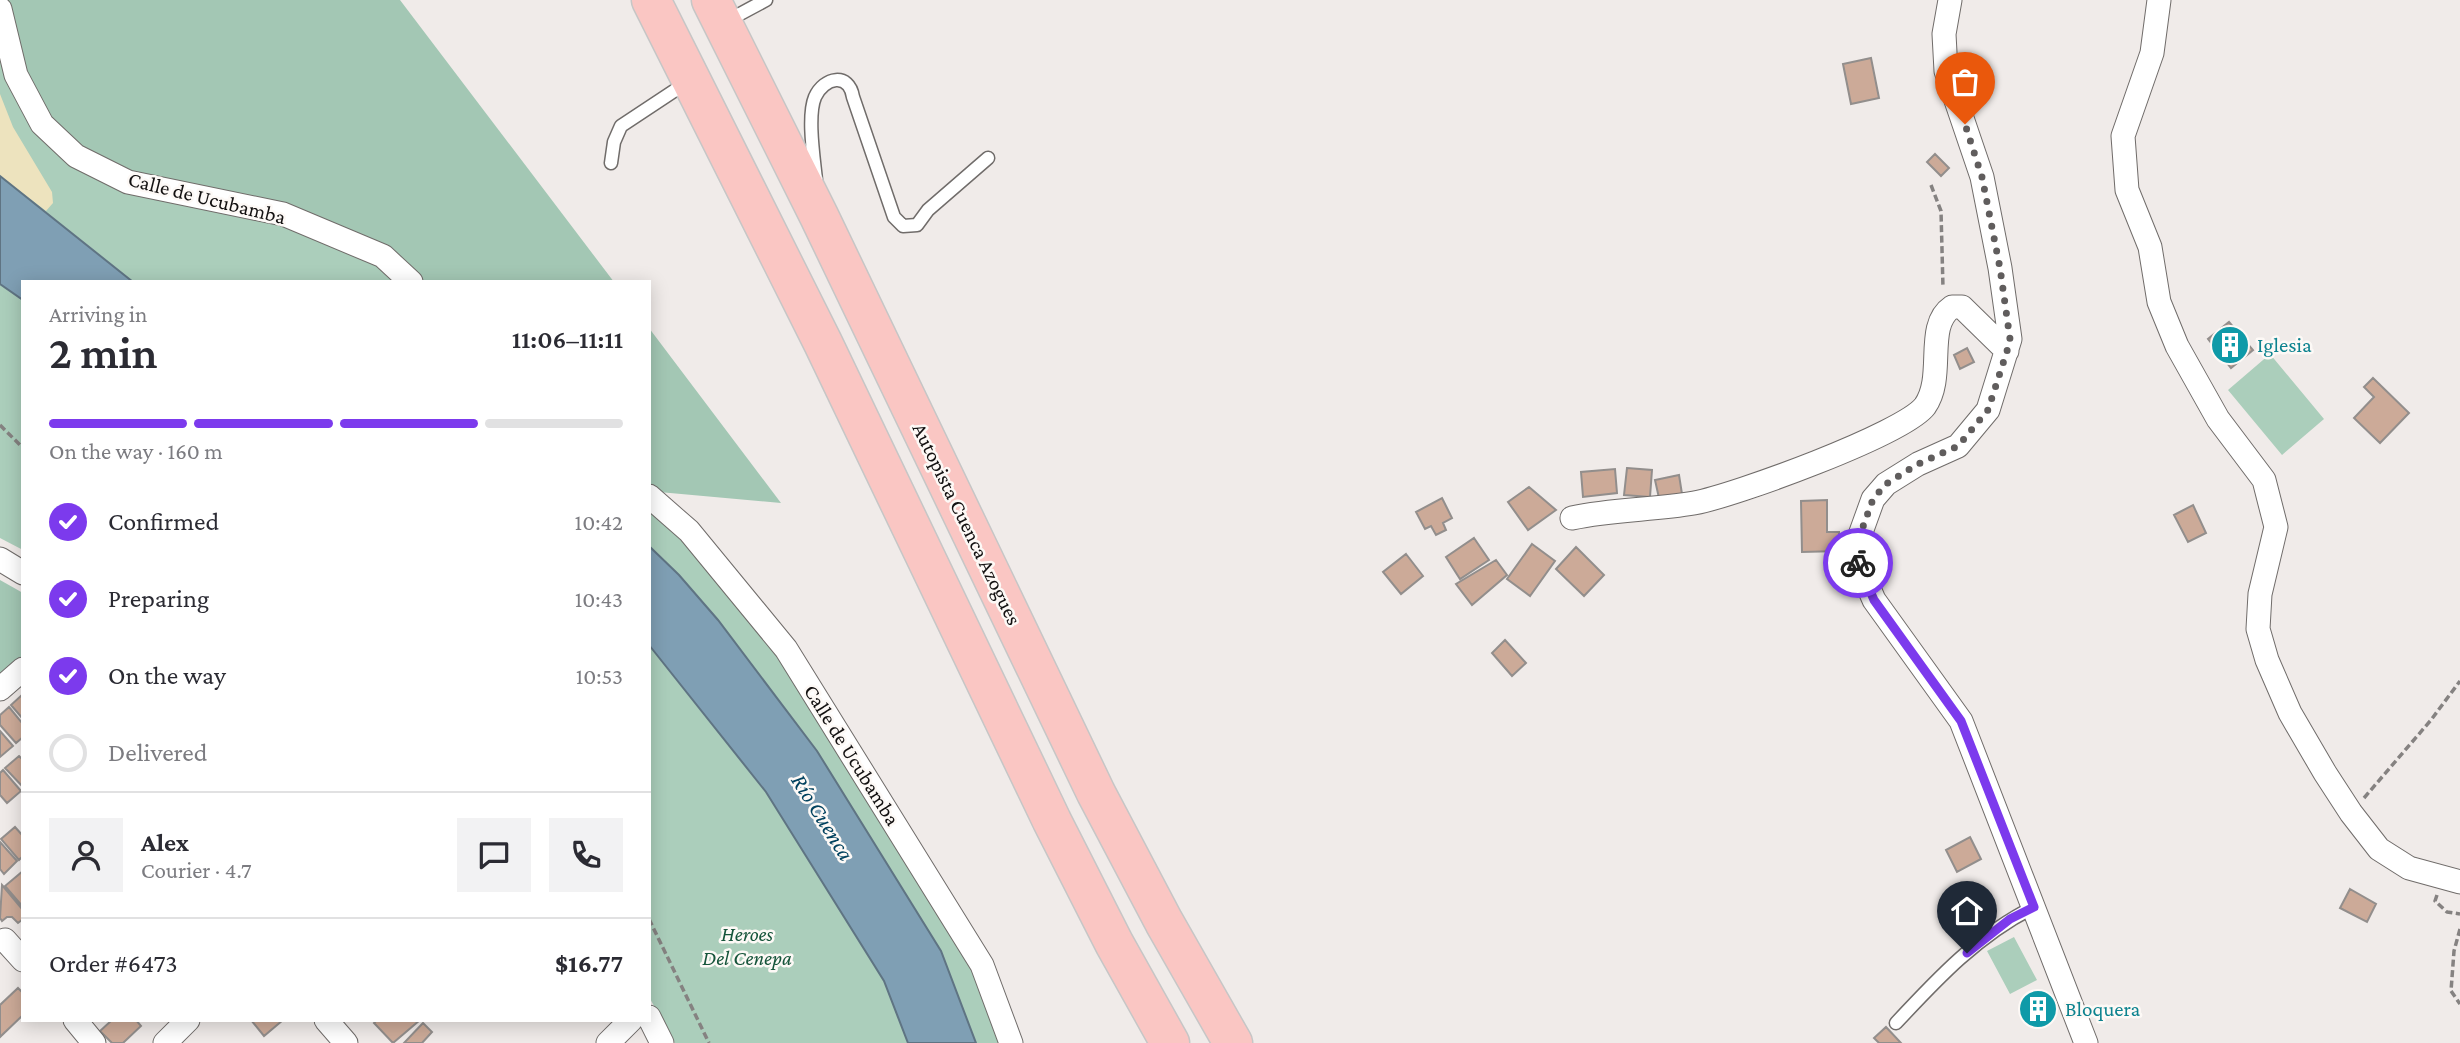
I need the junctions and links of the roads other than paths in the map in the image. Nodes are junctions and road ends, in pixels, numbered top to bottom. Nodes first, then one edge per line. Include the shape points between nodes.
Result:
1 (652, 0) edge
2 (766, 0) edge
3 (1950, 0) edge
4 (2159, 0) edge
5 (0, 9) edge
6 (717, 11) edge
7 (692, 79) junction
8 (988, 158) dead end
9 (611, 163) dead end
10 (819, 216) junction
11 (409, 280) edge
12 (2007, 351) junction
13 (651, 498) edge
14 (1572, 518) dead end
15 (0, 559) edge
16 (21, 572) edge
17 (21, 671) edge
18 (0, 689) edge
19 (2460, 883) edge
20 (2034, 907) junction
21 (5, 940) dead end
22 (21, 958) edge
23 (651, 1021) edge
24 (77, 1022) edge
25 (186, 1022) edge
26 (328, 1022) edge
27 (629, 1022) edge
28 (1896, 1023) dead end
29 (94, 1043) edge
30 (165, 1043) edge
31 (346, 1043) edge
32 (608, 1043) edge
33 (662, 1043) edge
34 (1011, 1043) edge
35 (1170, 1043) edge
36 (1233, 1043) edge
37 (2086, 1043) edge

1 - 7 highway
2 - 6 lane
3 - 12 street via 1944,34 1946,71 1982,177 2000,268 2010,339
4 - 19 street via 2152,53 2123,136 2127,190 2150,247 2159,302 2177,346 2218,419 2264,480 2276,527 2260,594 2258,629 2267,660 2290,713 2325,773 2379,849 2409,869
5 - 11 street, Calle de Ucubamba via 16,75 42,124 76,156 128,182 283,214 383,256
6 - 10 highway, Autopista Cuenca Azogues
7 - 9 lane via 621,126
7 - 35 highway via 1034,785
8 - 10 lane via 917,225 903,226 894,217 851,88 844,81 833,80 815,98 813,115
10 - 36 highway, Autopista Cuenca Azogues via 1108,817
12 - 14 street via 1962,307 1952,307 1937,329 1935,384 1924,407 1907,421 1751,488 1696,503
12 - 20 street via 1988,410 1958,446 1918,464 1886,484 1873,499 1860,535 1858,563 1874,600 1961,721
13 - 34 street, Calle de Ucubamba via 689,531 786,649 982,965
15 - 16 street
17 - 18 street
20 - 28 lane via 2010,919 1945,970
20 - 37 street
21 - 22 street
23 - 33 street
24 - 29 street
25 - 30 street
26 - 31 street
27 - 32 street

